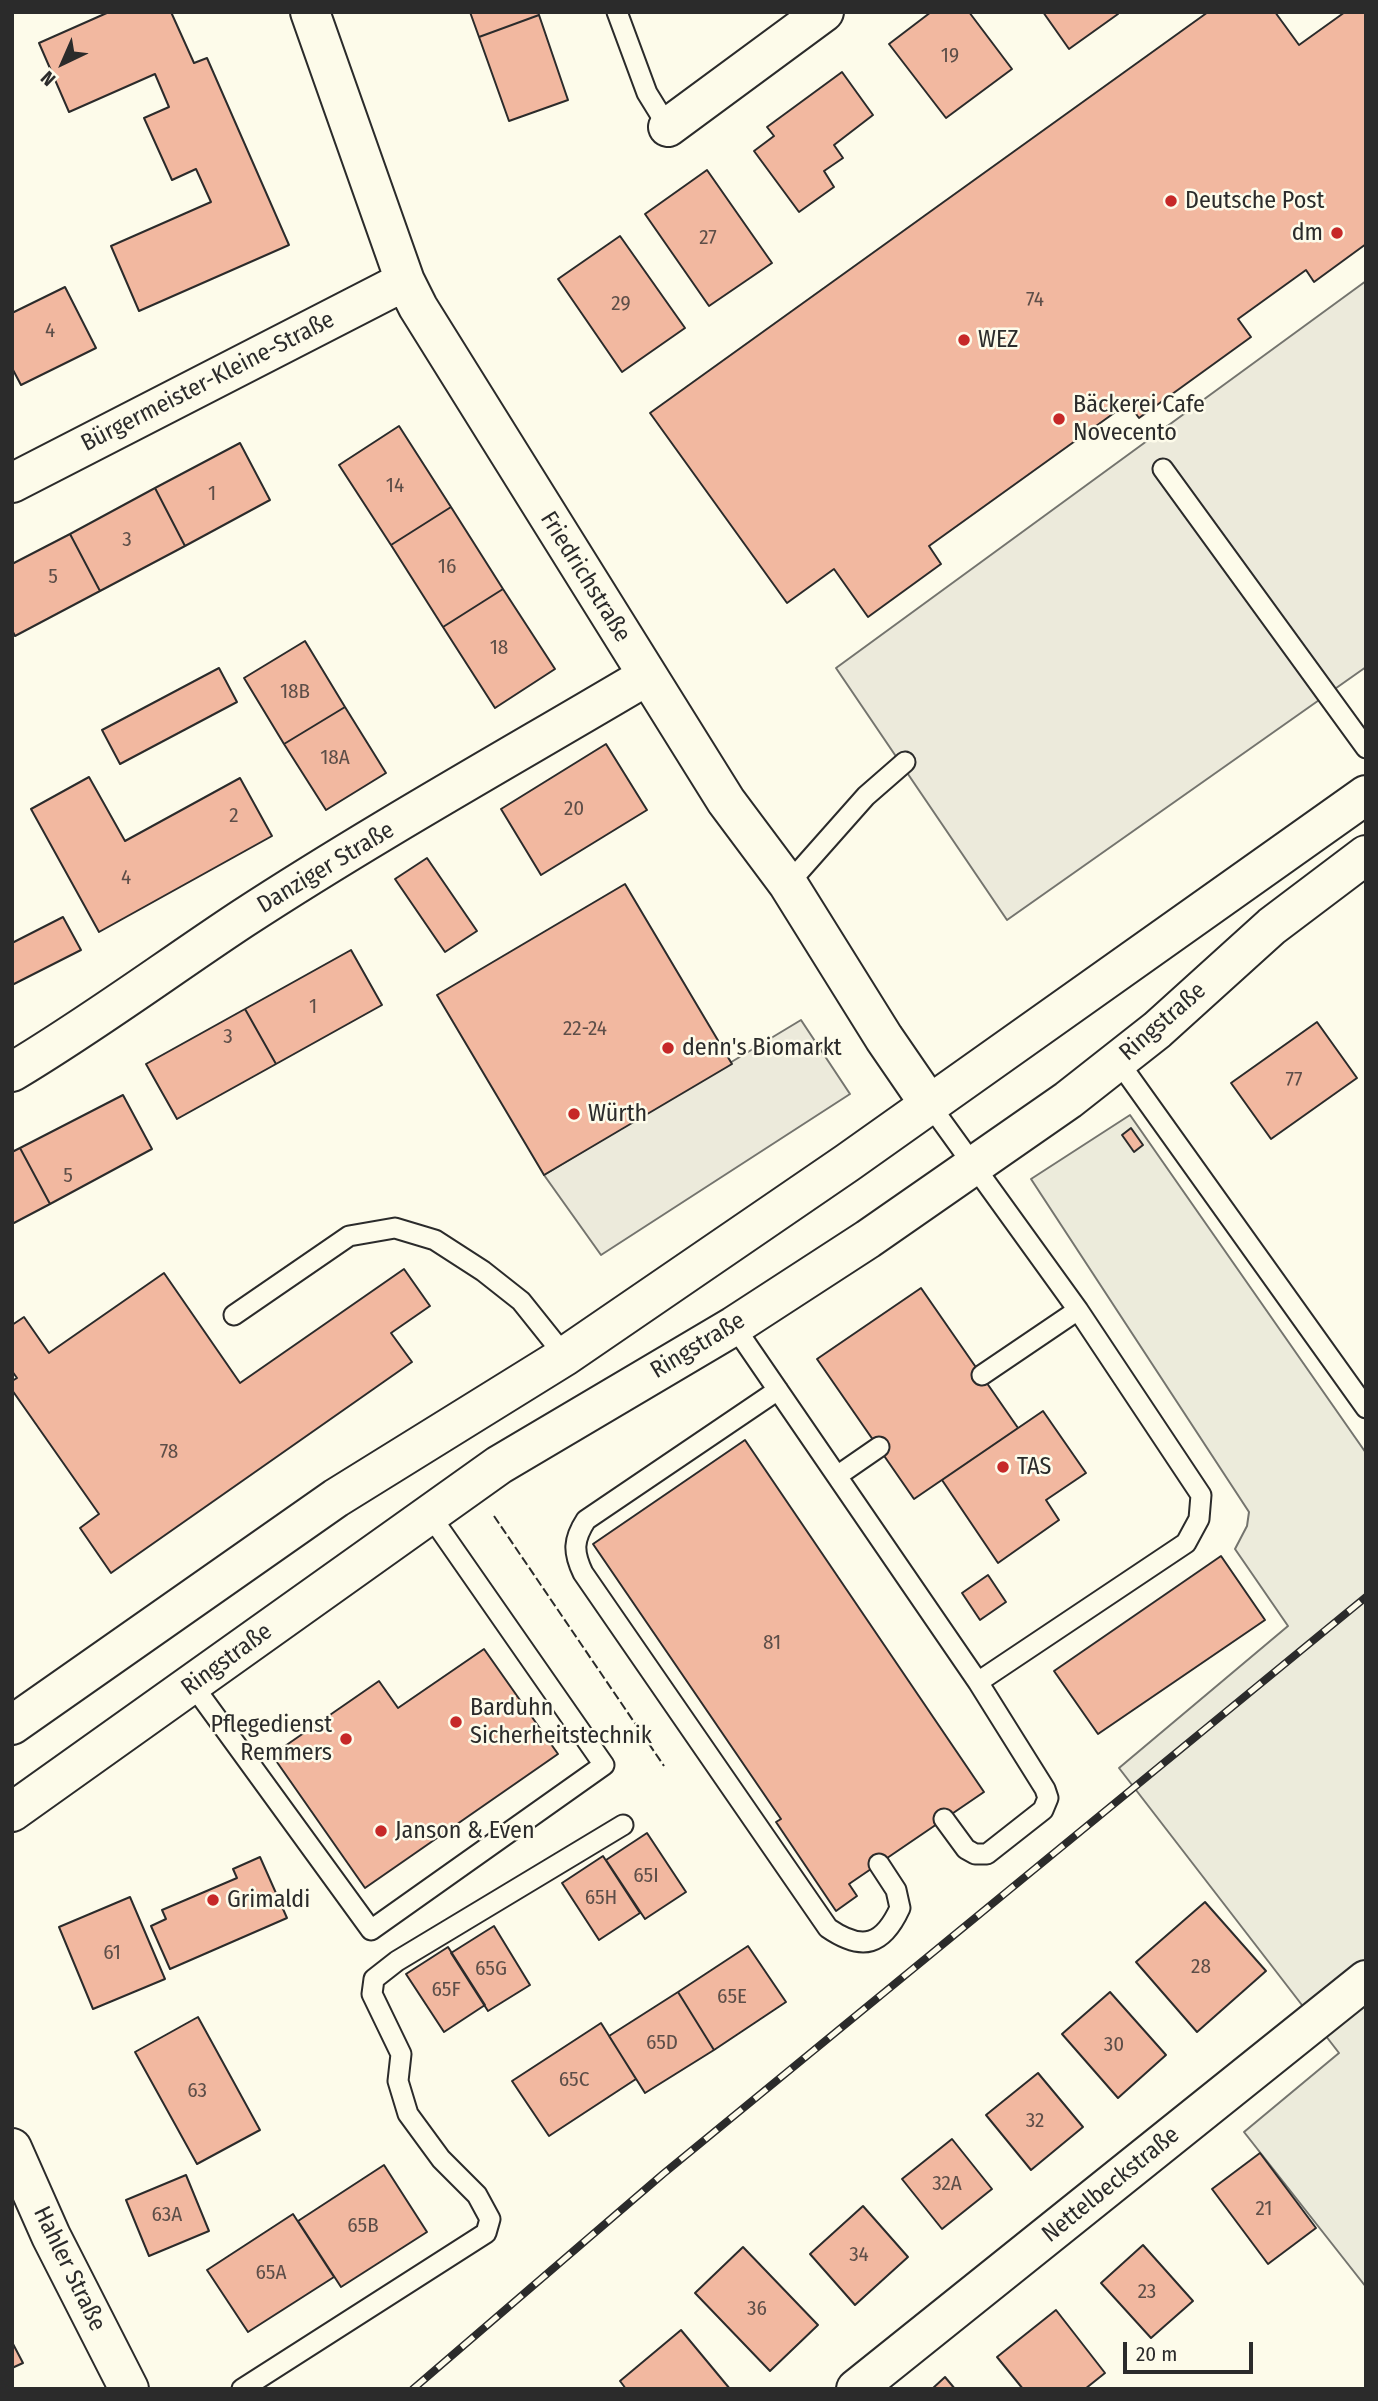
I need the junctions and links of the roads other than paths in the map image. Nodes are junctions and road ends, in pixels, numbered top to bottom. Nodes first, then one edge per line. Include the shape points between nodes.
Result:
1 (310, 12) edge
2 (617, 12) edge
3 (824, 12) edge
4 (668, 127) joint
5 (405, 281) junction
6 (1163, 469) dead end
7 (12, 482) edge
8 (647, 676) junction
9 (1366, 748) edge
10 (905, 762) dead end
11 (1366, 794) edge
12 (1366, 855) edge
13 (788, 884) junction
14 (1118, 1061) junction
15 (12, 1072) edge
16 (930, 1105) junction
17 (973, 1167) junction
18 (1078, 1310) junction
19 (234, 1315) dead end
20 (734, 1326) junction
21 (565, 1356) junction
22 (982, 1375) dead end
23 (778, 1390) junction
24 (1366, 1408) edge
25 (879, 1447) dead end
26 (837, 1476) junction
27 (430, 1515) junction
28 (978, 1682) junction
29 (192, 1684) junction
30 (12, 1725) edge
31 (12, 1812) edge
32 (944, 1819) dead end
33 (623, 1825) dead end
34 (878, 1864) dead end
35 (1366, 1980) edge
36 (12, 2148) edge
37 (129, 2389) edge
38 (242, 2389) edge
39 (856, 2389) edge

1 - 5 street, Friedrichstraße
2 - 4 lane via 647,93
3 - 4 street
5 - 7 street, Bürgermeister-Kleine-Straße
5 - 8 street, Friedrichstraße
6 - 9 lane
8 - 13 street, Friedrichstraße via 726,801
8 - 15 street, Danziger Straße via 310,876 78,1033
10 - 13 lane via 866,796
11 - 16 street
12 - 14 street, Ringstraße via 1272,926
13 - 16 street, Friedrichstraße
14 - 17 street, Ringstraße
14 - 24 lane
16 - 17 lane
16 - 21 street
17 - 18 lane
17 - 20 street, Ringstraße
18 - 22 lane
18 - 28 lane via 1201,1495 1199,1519 1186,1543
19 - 21 lane via 349,1236 394,1228 435,1240 483,1271 521,1301
20 - 23 lane
20 - 27 street, Ringstraße via 540,1439
21 - 30 street via 336,1498
23 - 26 lane
23 - 34 lane via 586,1520 576,1536 574,1555 828,1928 847,1941 870,1943 890,1931 900,1908 896,1890
25 - 26 lane
26 - 28 lane
27 - 29 street, Ringstraße
27 - 29 lane via 604,1765 371,1930
28 - 32 lane via 1048,1798 1043,1810 987,1854 966,1849
29 - 31 street, Ringstraße
33 - 38 lane via 374,1979 372,1994 401,2054 398,2081 408,2114 441,2159 477,2195 490,2219 486,2233
35 - 39 street, Nettelbeckstraße
36 - 37 street, Hahler Straße

